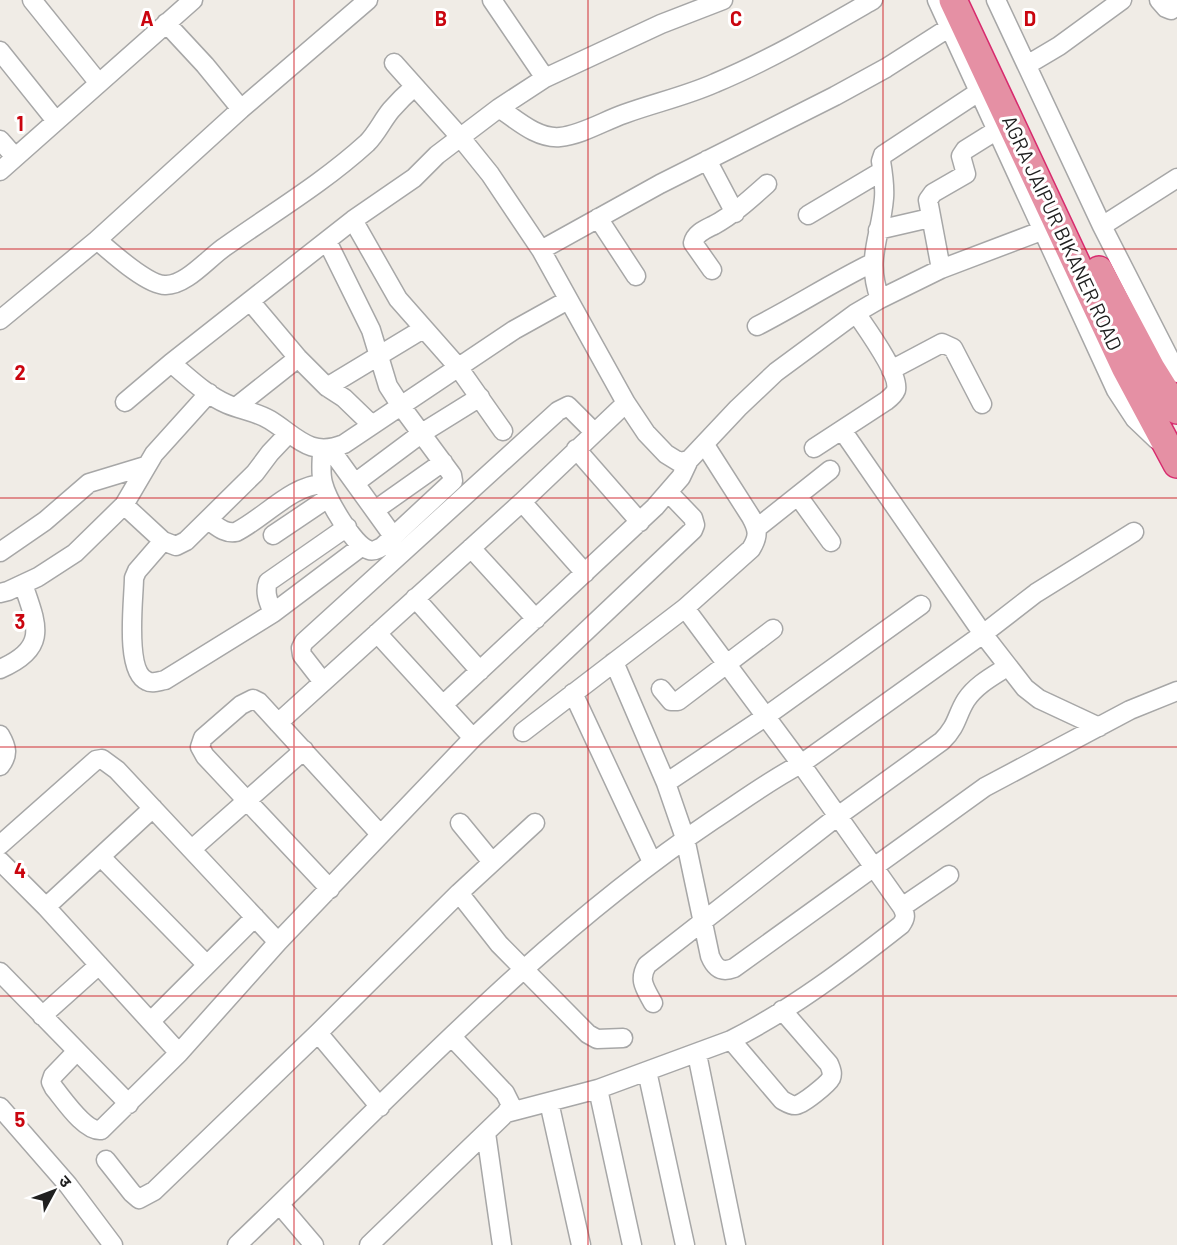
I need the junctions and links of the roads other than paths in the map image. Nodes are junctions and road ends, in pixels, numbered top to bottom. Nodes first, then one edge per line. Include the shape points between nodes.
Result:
1 (32, 0) edge
2 (193, 0) edge
3 (368, 0) edge
4 (492, 0) edge
5 (723, 0) edge
6 (873, 0) edge
7 (937, 0) edge
8 (953, 0) edge
9 (972, 0) edge
10 (996, 0) edge
11 (1159, 0) edge
12 (1118, 1) edge
13 (1177, 6) edge
14 (166, 23) junction
15 (950, 27) junction
16 (0, 51) edge
17 (394, 63) dead end
18 (1027, 65) junction
19 (545, 78) junction
20 (98, 82) junction
21 (414, 87) junction
22 (980, 91) junction
23 (499, 108) junction
24 (241, 109) junction
25 (56, 120) junction
26 (997, 130) junction
27 (460, 138) junction
28 (0, 140) edge
29 (15, 158) junction
30 (707, 160) junction
31 (0, 171) edge
32 (882, 171) junction
33 (1177, 178) edge
34 (767, 184) dead end
35 (735, 213) junction
36 (808, 215) dead end
37 (598, 218) junction
38 (930, 218) junction
39 (353, 220) junction
40 (1102, 226) junction
41 (1050, 227) junction
42 (878, 230) junction
43 (96, 240) junction
44 (327, 241) junction
45 (541, 250) junction
46 (873, 263) junction
47 (941, 269) junction
48 (712, 270) dead end
49 (636, 276) dead end
50 (880, 299) junction
51 (568, 300) junction
52 (250, 301) junction
53 (4, 309) edge
54 (856, 313) junction
55 (757, 326) dead end
56 (423, 329) junction
57 (378, 357) junction
58 (298, 358) junction
59 (171, 363) junction
60 (458, 367) junction
61 (891, 370) junction
62 (1177, 371) edge
63 (327, 387) junction
64 (209, 393) junction
65 (480, 397) junction
66 (125, 402) dead end
67 (626, 403) junction
68 (982, 404) dead end
69 (401, 406) junction
70 (236, 407) junction
71 (1177, 410) edge
72 (372, 425) junction
73 (842, 430) junction
74 (503, 431) dead end
75 (594, 432) junction
76 (422, 433) junction
77 (288, 434) junction
78 (705, 445) junction
79 (814, 448) dead end
80 (576, 449) junction
81 (326, 450) junction
82 (1174, 459) edge
83 (689, 460) junction
84 (442, 462) junction
85 (145, 466) junction
86 (830, 470) dead end
87 (355, 483) junction
88 (326, 491) junction
89 (669, 492) junction
90 (798, 496) junction
91 (522, 502) junction
92 (124, 506) junction
93 (375, 510) junction
94 (208, 520) junction
95 (640, 522) junction
96 (347, 527) junction
97 (757, 528) junction
98 (1134, 532) dead end
99 (273, 535) dead end
100 (393, 536) junction
101 (164, 541) junction
102 (831, 542) dead end
103 (362, 546) junction
104 (471, 548) junction
105 (0, 552) edge
106 (585, 573) junction
107 (23, 584) junction
108 (0, 593) edge
109 (414, 598) junction
110 (921, 605) dead end
111 (685, 608) junction
112 (273, 614) junction
113 (536, 619) junction
114 (773, 629) dead end
115 (377, 633) junction
116 (983, 634) junction
117 (614, 662) junction
118 (726, 664) junction
119 (1007, 667) junction
120 (0, 669) edge
121 (480, 671) junction
122 (323, 682) junction
123 (661, 689) dead end
124 (1177, 691) edge
125 (573, 693) junction
126 (444, 704) junction
127 (765, 717) junction
128 (278, 723) junction
129 (1099, 727) junction
130 (523, 732) dead end
131 (0, 735) edge
132 (473, 738) junction
133 (304, 750) junction
134 (801, 764) junction
135 (0, 766) edge
136 (666, 783) junction
137 (246, 800) junction
138 (153, 808) junction
139 (838, 816) junction
140 (460, 822) dead end
141 (535, 823) dead end
142 (380, 834) junction
143 (685, 838) junction
144 (0, 845) edge
145 (192, 849) junction
146 (101, 857) junction
147 (0, 861) edge
148 (492, 862) junction
149 (652, 862) junction
150 (874, 868) junction
151 (949, 875) dead end
152 (330, 889) junction
153 (459, 893) junction
154 (46, 907) junction
155 (902, 908) junction
156 (255, 917) junction
157 (702, 922) junction
158 (279, 942) junction
159 (99, 965) junction
160 (207, 965) junction
161 (525, 968) junction
162 (0, 972) edge
163 (653, 1003) dead end
164 (782, 1010) junction
165 (42, 1016) junction
166 (151, 1021) junction
167 (318, 1033) junction
168 (452, 1037) junction
169 (623, 1038) dead end
170 (732, 1040) junction
171 (77, 1051) junction
172 (178, 1053) junction
173 (697, 1054) junction
174 (647, 1071) junction
175 (598, 1089) junction
176 (549, 1102) junction
177 (129, 1104) junction
178 (0, 1107) edge
179 (380, 1107) junction
180 (506, 1113) junction
181 (486, 1133) junction
182 (106, 1160) dead end
183 (280, 1204) junction
184 (113, 1245) edge
185 (237, 1245) edge
186 (314, 1245) edge
187 (369, 1245) edge
188 (502, 1245) edge
189 (581, 1245) edge
190 (632, 1245) edge
191 (686, 1245) edge
192 (736, 1245) edge

1 - 20 street
2 - 14 street
3 - 24 street
4 - 19 street
5 - 19 street
6 - 23 street via 715,84 574,134 560,137 535,132
7 - 15 street
8 - 41 highway, AGRA JAIPUR BIKANER ROAD
9 - 71 highway, AGRA JAIPUR BIKANER ROAD via 1116,305
10 - 18 street
11 - 13 street via 1170,10
12 - 18 street
14 - 20 street
14 - 24 street
15 - 22 street
15 - 30 street via 835,96
16 - 25 street
17 - 21 street
18 - 40 street
19 - 23 street
20 - 25 street
21 - 27 street
21 - 43 street via 391,109 369,141 341,166 176,284 157,284
22 - 26 street
22 - 32 street via 888,150 881,161
23 - 27 street
24 - 43 street
25 - 29 street
26 - 38 street via 962,153 966,174 930,196
26 - 41 street
27 - 39 street via 414,178
27 - 45 street
28 - 29 street
29 - 31 street
30 - 35 street
30 - 37 street
32 - 36 street
32 - 42 street via 884,201
33 - 40 street
34 - 35 street
35 - 48 street via 694,239
37 - 45 street
37 - 49 street
38 - 42 street
38 - 47 street
39 - 44 street
39 - 56 street via 398,299
40 - 62 street
41 - 47 street
41 - 82 highway, AGRA JAIPUR BIKANER ROAD
42 - 46 street
43 - 53 street
44 - 52 street
44 - 57 street via 371,330
45 - 51 street
46 - 50 street
46 - 55 street
47 - 50 street
50 - 54 street
51 - 60 street
51 - 67 street
52 - 58 street
52 - 59 street
54 - 61 street
54 - 78 street via 776,372
56 - 57 street
56 - 60 street
57 - 63 street
57 - 69 street via 388,386
58 - 63 street
58 - 70 street
59 - 64 street
59 - 66 street
60 - 65 street
60 - 69 street
61 - 68 street via 942,343 948,345
61 - 73 street via 896,381 893,395
63 - 72 street
64 - 70 street
64 - 85 street
65 - 74 street
65 - 76 street
67 - 75 street
67 - 83 street via 666,454 679,462
69 - 72 street
69 - 76 street
70 - 77 street via 271,420
72 - 81 street via 344,444
73 - 79 street
73 - 116 street
75 - 80 street
75 - 122 street via 568,406 558,411 304,642 302,655
76 - 84 street
76 - 87 street
77 - 81 street
77 - 94 street
78 - 83 street
78 - 97 street
80 - 91 street
80 - 95 street
81 - 87 street
81 - 88 street
83 - 89 street
84 - 93 street
84 - 100 street via 453,481
85 - 92 street
85 - 105 street via 89,483 45,521
86 - 90 street
87 - 93 street
88 - 94 street via 314,484 236,532 224,531
88 - 96 street
88 - 99 street
89 - 95 street
89 - 132 street via 693,518 693,530
90 - 97 street
90 - 102 street
91 - 104 street
91 - 106 street
92 - 101 street
92 - 107 street via 75,553
93 - 100 street
94 - 101 street via 176,546
95 - 106 street
96 - 103 street
96 - 112 street via 268,582 267,597
97 - 111 street via 751,549
98 - 116 street via 1036,593
100 - 103 street via 374,551
101 - 112 street via 134,578 133,660 147,682 165,680
103 - 112 street
104 - 109 street
104 - 113 street
106 - 113 street
107 - 108 street
107 - 120 street via 37,633 24,654
109 - 115 street
109 - 121 street
110 - 127 street
111 - 117 street
111 - 118 street
113 - 121 street
114 - 118 street
115 - 122 street
115 - 126 street
116 - 119 street
116 - 134 street
117 - 125 street
117 - 136 street
118 - 123 street via 678,701 671,701
118 - 127 street
119 - 129 street via 1039,699
119 - 139 street via 975,690 953,730 942,741
121 - 126 street
122 - 128 street
124 - 129 street
125 - 130 street
125 - 149 street
126 - 132 street
127 - 134 street
127 - 136 street
128 - 133 street
128 - 137 street via 254,699 241,705 203,738 200,747 205,756
129 - 150 street via 985,788
131 - 135 street via 7,750
132 - 142 street
133 - 137 street
133 - 142 street
134 - 139 street
134 - 143 street
136 - 143 street
137 - 145 street
137 - 152 street
138 - 144 street via 110,762 96,760
138 - 145 street
138 - 146 street
139 - 150 street
139 - 157 street
140 - 148 street
141 - 148 street
142 - 152 street
143 - 149 street
143 - 157 street
145 - 156 street
146 - 154 street
146 - 160 street
147 - 154 street
148 - 153 street
149 - 161 street
150 - 155 street
150 - 157 street via 726,971 719,970 710,956
151 - 155 street
152 - 158 street
153 - 161 street via 482,924
153 - 167 street
154 - 159 street
155 - 164 street via 906,915 901,925
156 - 158 street
156 - 160 street
157 - 163 street via 647,964 643,982
158 - 172 street
159 - 165 street
159 - 166 street
160 - 166 street
161 - 168 street
161 - 169 street via 588,1034 597,1039
162 - 165 street
164 - 170 street
164 - 170 street via 829,1064 832,1073 830,1081 804,1102 796,1106 782,1100
165 - 171 street
166 - 172 street
167 - 179 street
167 - 182 street via 145,1197 139,1199 132,1193
168 - 179 street
168 - 180 street via 505,1093 511,1105
170 - 173 street
171 - 177 street
171 - 177 street via 51,1082 87,1126 101,1130
172 - 177 street
173 - 174 street
173 - 192 street
174 - 175 street
174 - 191 street
175 - 176 street
175 - 190 street
176 - 180 street
176 - 189 street
178 - 184 street via 68,1185
179 - 183 street
180 - 181 street
181 - 187 street
181 - 188 street
183 - 185 street
183 - 186 street

